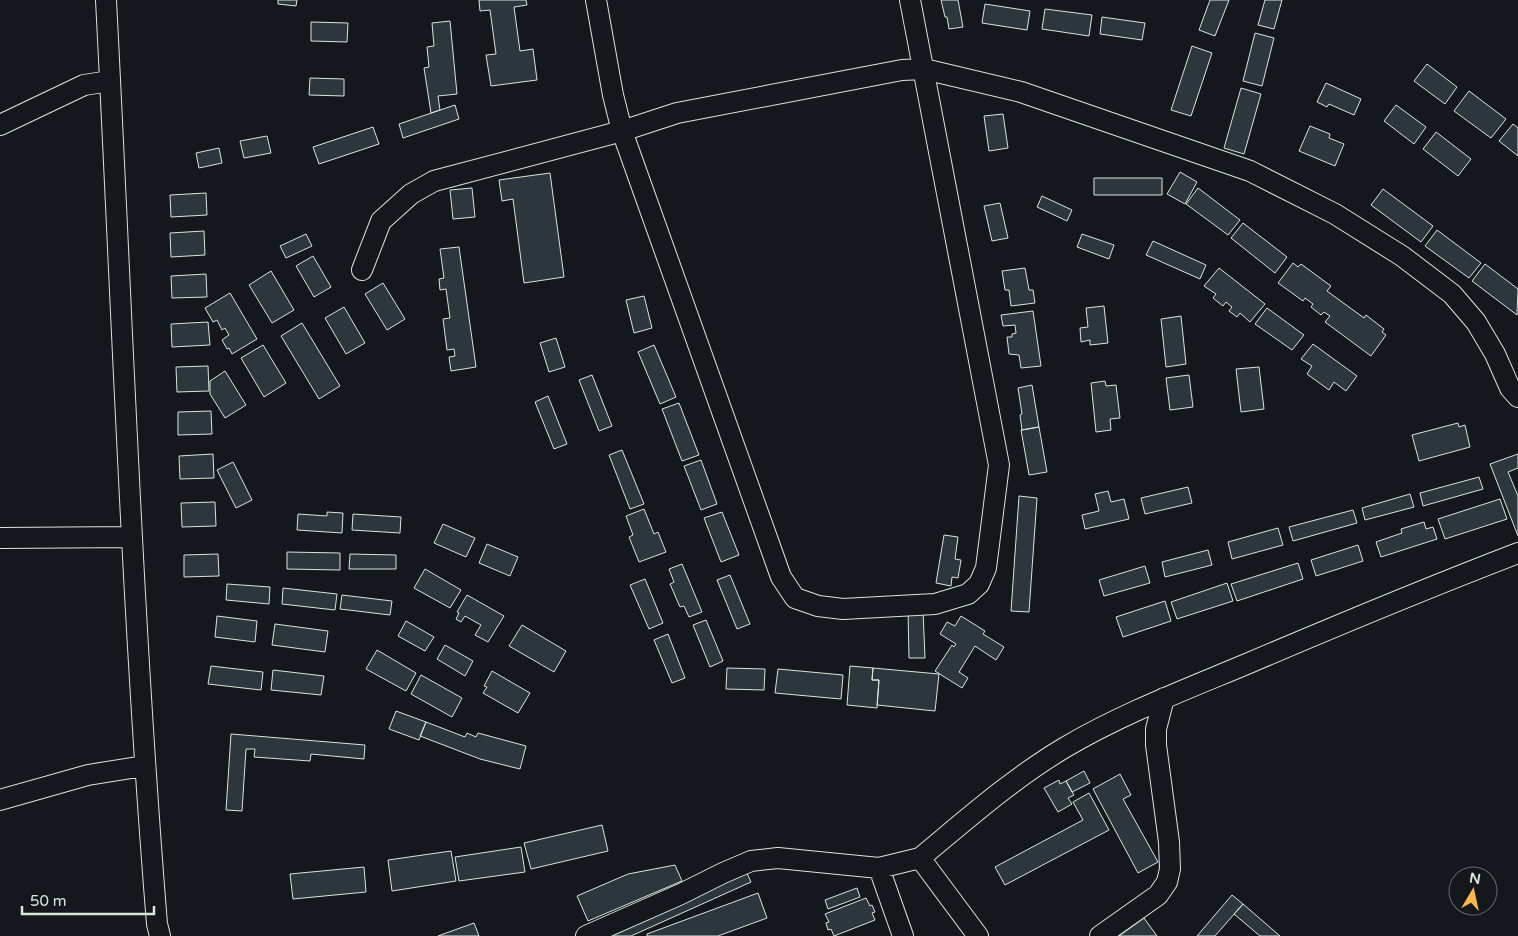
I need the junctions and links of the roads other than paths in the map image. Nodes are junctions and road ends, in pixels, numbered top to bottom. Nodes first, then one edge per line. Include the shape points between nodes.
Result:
1 (106, 0) edge
2 (596, 0) edge
3 (910, 0) edge
4 (924, 69) junction
5 (110, 81) junction
6 (0, 125) edge
7 (622, 131) junction
8 (362, 270) dead end
9 (1518, 397) edge
10 (131, 537) junction
11 (0, 538) edge
12 (1518, 553) edge
13 (1164, 698) junction
14 (144, 766) junction
15 (0, 800) edge
16 (920, 858) junction
17 (879, 868) junction
18 (160, 936) edge
19 (586, 936) edge
20 (903, 936) edge
21 (978, 936) edge
22 (1100, 936) edge

1 - 5 street
2 - 7 street
3 - 4 street
4 - 7 street via 902,70 677,113
4 - 7 street via 999,465 986,568 979,584 968,594 935,604 818,606 795,598 781,577
4 - 9 street via 1021,92 1250,171 1335,214 1402,256 1452,294 1476,322 1510,388
5 - 6 street via 84,85
5 - 10 street
7 - 8 street via 434,181 411,194 381,221
10 - 11 street
10 - 14 street
12 - 13 street via 1411,594
13 - 16 street via 1064,748 1007,788
13 - 22 street via 1156,729 1156,745 1169,842 1167,882 1158,895
14 - 15 street via 88,776
14 - 18 street
16 - 17 street
16 - 21 street
17 - 19 street via 778,858 751,861
17 - 20 street

